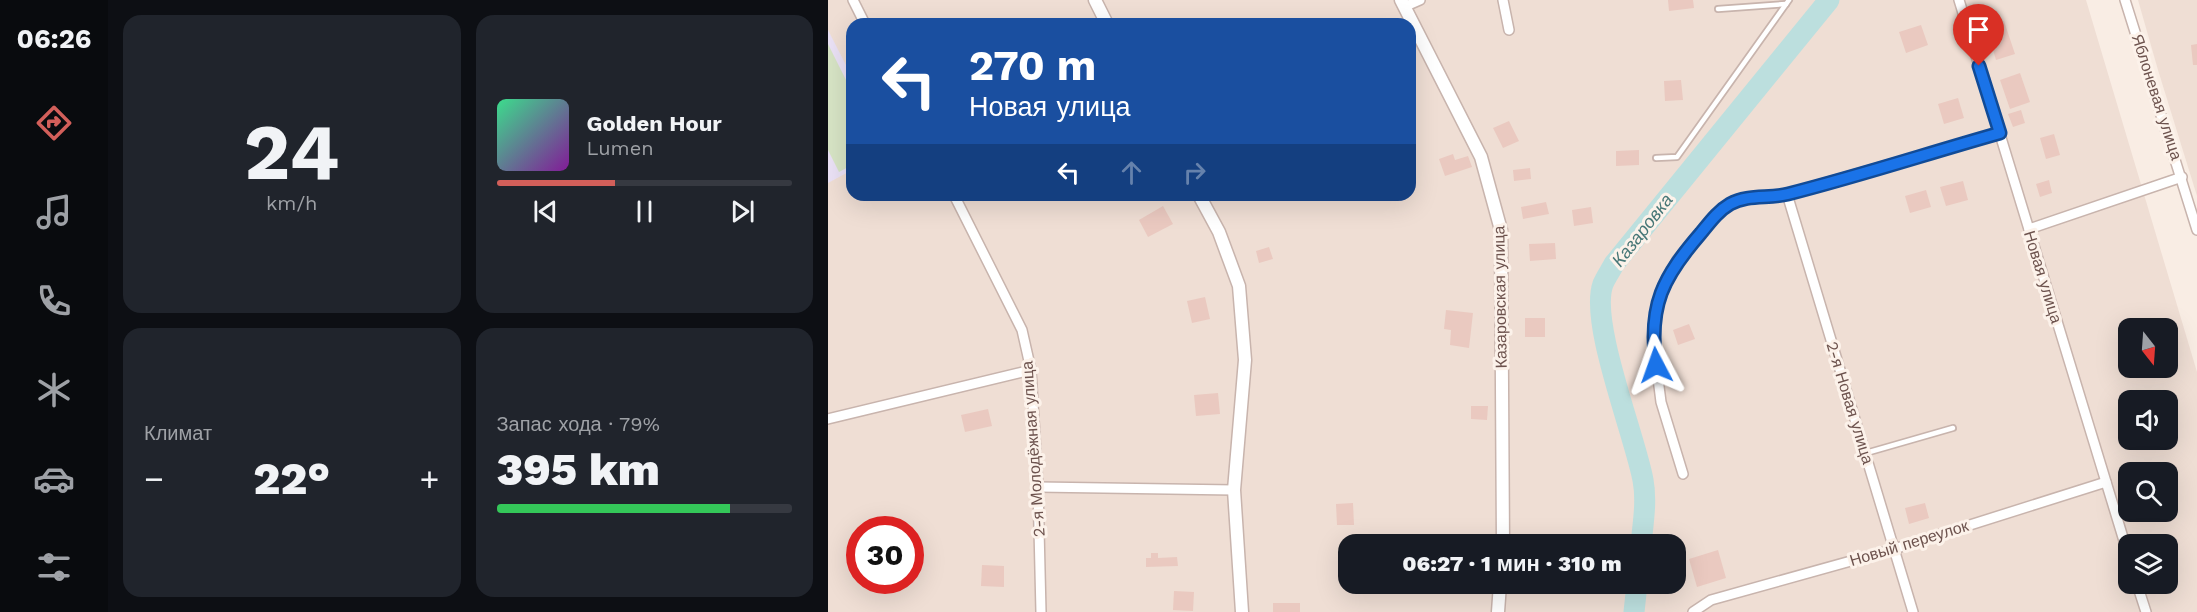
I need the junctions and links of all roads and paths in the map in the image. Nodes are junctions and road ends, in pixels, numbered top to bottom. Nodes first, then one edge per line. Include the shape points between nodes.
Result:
1 (853, 0) edge
2 (1095, 0) edge
3 (1419, 0) edge
4 (1503, 0) edge
5 (1959, 0) edge
6 (2125, 0) edge
7 (1787, 2) edge
8 (1403, 4) edge
9 (1718, 9) dead end
10 (863, 18) edge
11 (1104, 18) edge
12 (1410, 18) edge
13 (1416, 30) edge
14 (1509, 30) dead end
15 (2000, 133) junction
16 (1656, 158) dead end
17 (2182, 177) junction
18 (1787, 194) junction
19 (957, 201) edge
20 (1202, 201) edge
21 (2029, 229) junction
22 (2197, 230) edge
23 (1031, 370) junction
24 (828, 419) edge
25 (1953, 428) dead end
26 (1865, 453) junction
27 (1683, 474) dead end
28 (2106, 483) junction
29 (1038, 487) junction
30 (1234, 490) junction
31 (1503, 534) edge
32 (2122, 534) edge
33 (1894, 549) junction
34 (1499, 594) edge
35 (2141, 594) edge
36 (1041, 612) edge
37 (1242, 612) edge
38 (1498, 612) edge
39 (1693, 612) edge
40 (1913, 612) edge
41 (2146, 612) edge

1 - 10 street
2 - 11 street
3 - 8 street
4 - 14 street
5 - 15 street, Новая улица
6 - 17 street, Яблоневая улица
7 - 9 lane
7 - 16 lane via 1677,157
8 - 12 street, Казаровская улица
13 - 31 street, Казаровская улица via 1481,157 1501,230
15 - 18 street
15 - 21 street, Новая улица
17 - 21 street
17 - 22 street, Яблоневая улица
18 - 26 street, 2-я Новая улица
18 - 27 street via 1741,199 1720,211 1677,260 1658,302 1654,347 1661,402
19 - 23 street, 2-я Молодёжная улица via 1022,330
20 - 30 street via 1219,232 1239,286 1245,360
21 - 28 street, Новая улица
23 - 24 street
23 - 29 street, 2-я Молодёжная улица
25 - 26 lane
26 - 33 street, 2-я Новая улица
28 - 32 street, Новая улица
28 - 33 street, Новый переулок
29 - 30 street
29 - 36 street, 2-я Молодёжная улица
30 - 37 street
33 - 39 street, Новый переулок via 1711,600
33 - 40 street, 2-я Новая улица
34 - 38 street
35 - 41 street

